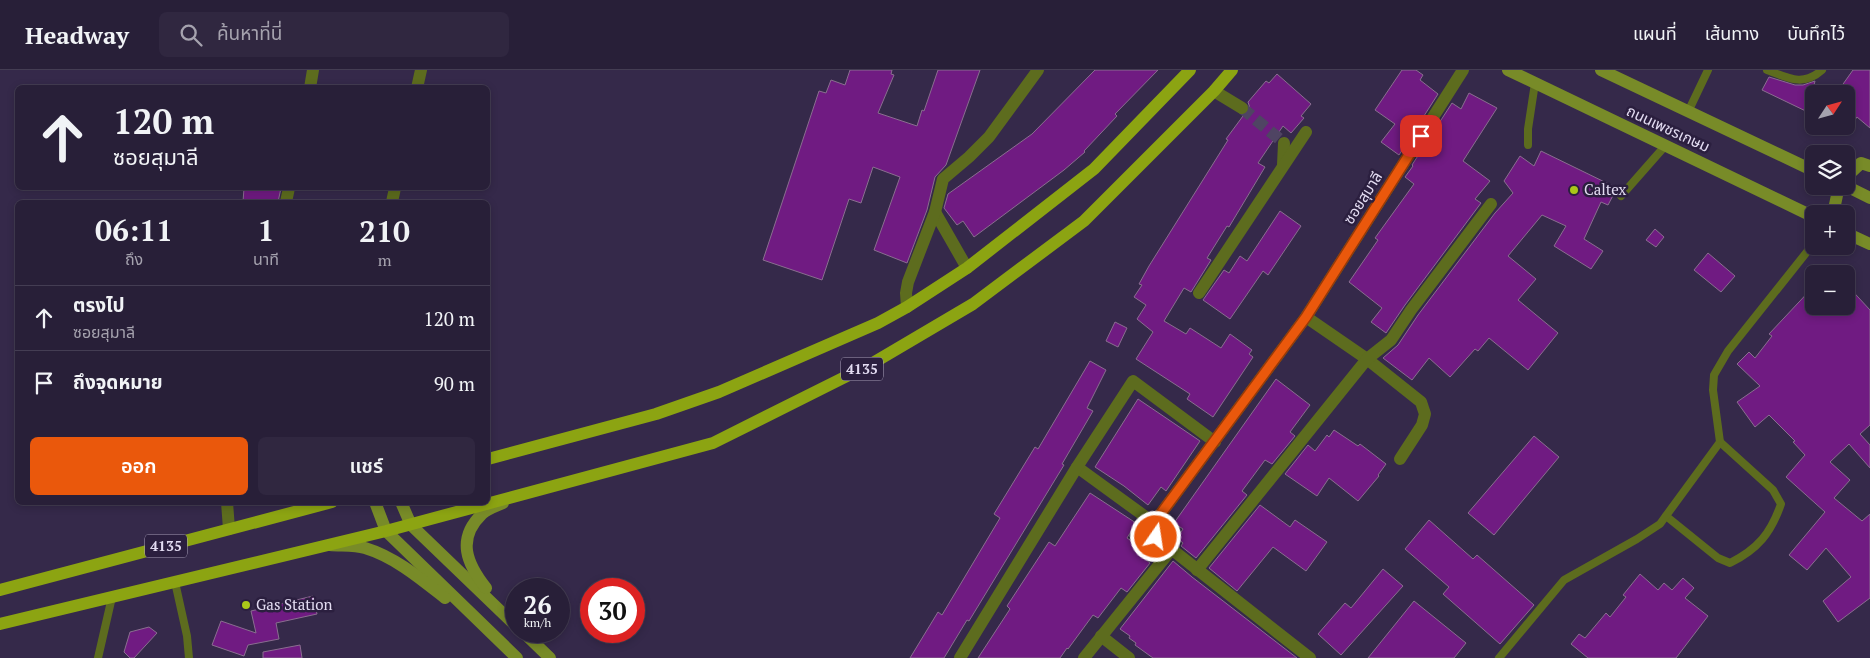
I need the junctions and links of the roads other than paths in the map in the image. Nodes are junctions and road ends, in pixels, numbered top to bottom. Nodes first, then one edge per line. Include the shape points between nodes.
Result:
1 (313, 70) edge
2 (421, 70) edge
3 (1038, 70) edge
4 (1190, 70) edge
5 (1232, 70) edge
6 (1463, 70) edge
7 (1508, 70) edge
8 (1601, 70) edge
9 (1708, 70) edge
10 (1767, 70) edge
11 (1822, 70) edge
12 (1535, 83) junction
13 (310, 85) edge
14 (418, 85) edge
15 (1214, 91) junction
16 (1242, 108) tunnel mouth
17 (1688, 112) junction
18 (1306, 132) dead end
19 (1284, 143) dead end
20 (1528, 145) dead end
21 (1665, 146) junction
22 (1283, 166) junction
23 (1870, 166) edge
24 (1805, 167) edge
25 (1855, 169) edge
26 (1855, 190) edge
27 (1621, 196) dead end
28 (1870, 198) edge
29 (1492, 204) dead end
30 (935, 212) junction
31 (1805, 213) edge
32 (1855, 236) edge
33 (1870, 244) edge
34 (1805, 254) edge
35 (966, 268) junction
36 (1199, 293) dead end
37 (907, 307) junction
38 (1306, 317) junction
39 (1367, 359) junction
40 (1215, 442) junction
41 (1720, 442) junction
42 (490, 458) edge
43 (1400, 459) dead end
44 (1077, 467) junction
45 (514, 497) junction
46 (490, 504) edge
47 (227, 505) edge
48 (321, 505) edge
49 (376, 505) edge
50 (402, 505) edge
51 (485, 505) edge
52 (1666, 516) junction
53 (1154, 523) junction
54 (411, 525) junction
55 (229, 529) junction
56 (386, 531) junction
57 (328, 545) junction
58 (1172, 550) junction
59 (1197, 570) junction
60 (175, 582) junction
61 (0, 590) edge
62 (112, 597) junction
63 (505, 611) edge
64 (505, 615) edge
65 (0, 624) edge
66 (1101, 636) junction
67 (498, 640) junction
68 (535, 643) edge
69 (98, 658) edge
70 (189, 658) edge
71 (517, 658) edge
72 (550, 658) edge
73 (960, 658) edge
74 (1084, 658) edge
75 (1129, 658) edge
76 (1310, 658) edge
77 (1499, 658) edge

1 - 13 street
2 - 14 street
3 - 30 street via 989,137 943,179
4 - 35 main road, 4135 via 1094,169
5 - 15 main road, 4135
6 - 38 street, ซอยสุมาลี
7 - 12 main road, ถนนเพชรเกษม
8 - 17 main road, ถนนเพชรเกษม
9 - 17 lane
10 - 11 lane via 1800,81
12 - 20 lane
12 - 21 main road, ถนนเพชรเกษม
15 - 16 street
15 - 45 main road, 4135 via 1084,222 973,304 874,363 713,443
17 - 24 main road, ถนนเพชรเกษม
18 - 22 street
19 - 22 street
21 - 27 lane
21 - 31 main road, ถนนเพชรเกษม
22 - 36 street
23 - 25 main road via 1861,163
26 - 28 main road
29 - 39 street via 1391,340
30 - 35 street
30 - 37 street via 908,282
32 - 33 main road
34 - 41 lane via 1728,351 1714,375
35 - 37 main road, 4135
37 - 42 main road, 4135 via 719,392 656,414
38 - 39 street
38 - 40 street, ซอยสุมาลี
39 - 43 street via 1422,402 1425,414 1422,425
39 - 59 street
40 - 44 street via 1133,381
40 - 53 street, ซอยสุมาลี
41 - 52 lane
41 - 52 lane via 1773,490 1780,504 1775,521 1763,540 1730,563 1718,558
44 - 53 street
44 - 73 street
45 - 46 main road, 4135
45 - 63 main road via 483,513 466,542 468,559 475,573
47 - 55 street
48 - 55 main road, 4135
49 - 56 main road
50 - 54 main road
51 - 54 main road, 4135
52 - 77 lane via 1660,524 1637,539 1564,580
53 - 58 street via 1156,537
54 - 56 main road, 4135
54 - 64 main road
55 - 61 main road, 4135
56 - 57 main road, 4135
56 - 67 main road
57 - 60 main road, 4135
57 - 67 main road via 364,548 387,557 418,577
58 - 59 street
58 - 66 street
59 - 76 street
60 - 62 main road, 4135
60 - 70 lane
62 - 65 main road, 4135
62 - 69 lane
66 - 74 street
66 - 75 street
67 - 71 main road
68 - 72 main road

